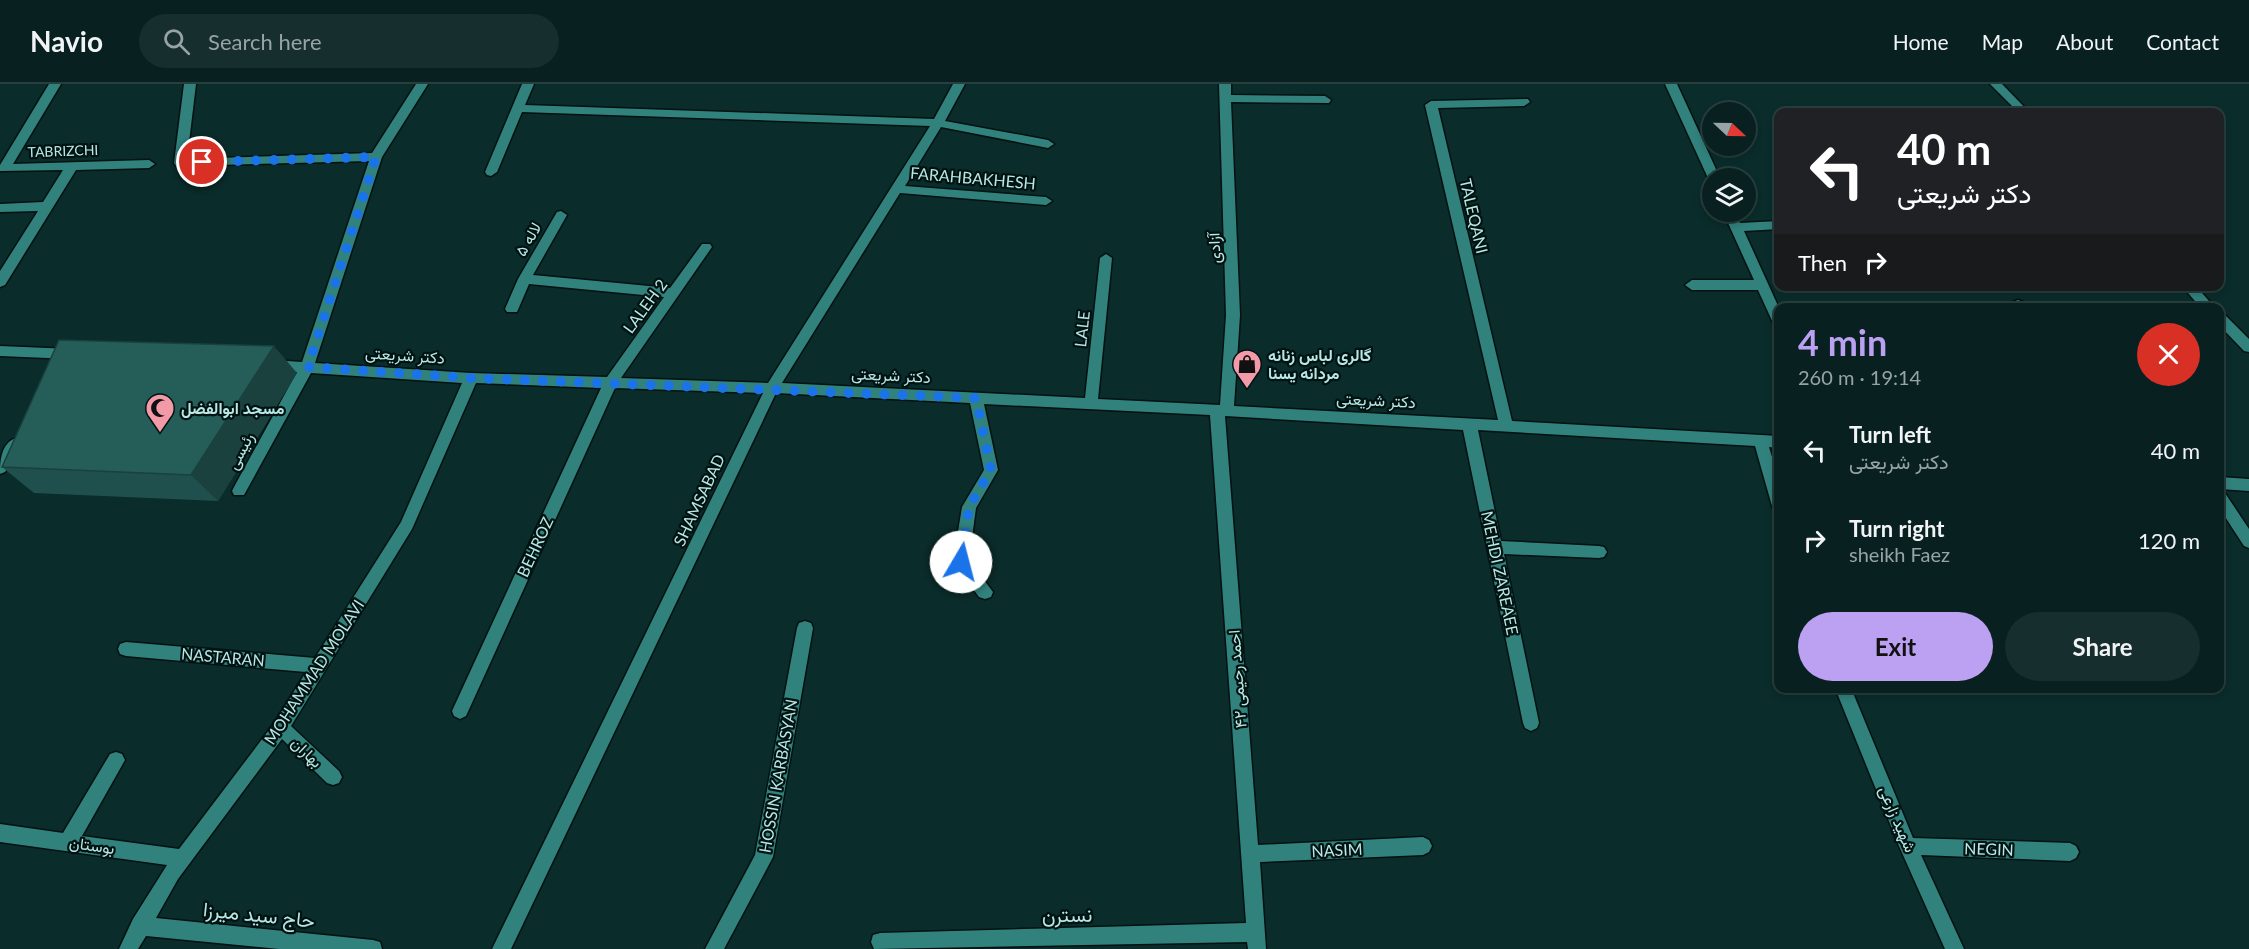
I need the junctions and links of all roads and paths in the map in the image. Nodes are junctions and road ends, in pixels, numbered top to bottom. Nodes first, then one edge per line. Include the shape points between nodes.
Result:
1 (55, 84) edge
2 (190, 84) edge
3 (422, 84) edge
4 (528, 84) edge
5 (959, 84) edge
6 (1225, 84) edge
7 (1671, 84) edge
8 (1996, 84) edge
9 (1225, 98) junction
10 (1325, 100) dead end
11 (1524, 102) dead end
12 (518, 108) junction
13 (2020, 108) edge
14 (938, 123) junction
15 (1048, 144) dead end
16 (376, 157) junction
17 (149, 164) dead end
18 (72, 166) junction
19 (1709, 168) edge
20 (491, 172) dead end
21 (897, 189) junction
22 (1046, 201) dead end
23 (47, 206) junction
24 (0, 208) edge
25 (561, 215) dead end
26 (1734, 222) edge
27 (1774, 225) edge
28 (1736, 227) junction
29 (706, 247) dead end
30 (1106, 258) dead end
31 (524, 279) junction
32 (0, 282) edge
33 (1692, 285) dead end
34 (1762, 285) junction
35 (2193, 291) edge
36 (675, 293) junction
37 (2205, 303) edge
38 (512, 309) dead end
39 (1774, 311) edge
40 (2224, 322) edge
41 (2249, 347) edge
42 (0, 351) edge
43 (261, 364) edge
44 (308, 367) junction
45 (62, 373) edge
46 (471, 378) junction
47 (610, 383) junction
48 (772, 388) junction
49 (976, 398) junction
50 (1091, 404) junction
51 (1222, 410) junction
52 (1468, 423) junction
53 (1506, 425) junction
54 (25, 430) edge
55 (1760, 440) junction
56 (1774, 441) edge
57 (0, 468) edge
58 (2224, 483) edge
59 (2249, 485) edge
60 (1774, 489) edge
61 (239, 490) dead end
62 (2224, 503) edge
63 (2249, 542) edge
64 (1495, 547) junction
65 (1599, 552) dead end
66 (985, 592) dead end
67 (805, 628) dead end
68 (126, 649) dead end
69 (319, 666) junction
70 (1845, 693) edge
71 (460, 711) dead end
72 (1531, 723) dead end
73 (281, 727) junction
74 (116, 760) dead end
75 (333, 777) dead end
76 (0, 833) edge
77 (68, 842) junction
78 (1424, 846) dead end
79 (1908, 846) junction
80 (2070, 852) dead end
81 (1250, 854) junction
82 (183, 858) junction
83 (140, 926) junction
84 (1257, 941) edge
85 (880, 942) dead end
86 (128, 949) edge
87 (373, 949) edge
88 (501, 949) edge
89 (714, 949) edge
90 (1955, 949) edge

1 - 18 street, TABRIZCHI via 4,168
2 - 16 street via 180,163
3 - 16 street, رئیسی
4 - 12 street
5 - 14 street, SHAMSABAD
6 - 9 street, آزادی
7 - 19 street
8 - 13 street
9 - 10 street
9 - 51 street, آزادی via 1233,315
11 - 53 street, TALEQANI via 1431,105
12 - 14 street
12 - 20 street
14 - 15 street
14 - 21 street, SHAMSABAD
16 - 44 street, رئیسی
17 - 18 street, TABRIZCHI
18 - 23 street
21 - 22 street, FARAHBAKHESH
21 - 48 street, SHAMSABAD
23 - 24 street
23 - 32 street
25 - 31 street, لاله ۵
26 - 28 street
27 - 28 street
28 - 34 street
29 - 36 street, LALEH 2
30 - 50 street, LALE
31 - 36 street
31 - 38 street, لاله ۵
33 - 34 street
34 - 39 street
35 - 37 street
36 - 47 street, LALEH 2
40 - 41 street
42 - 45 street via 81,354
43 - 44 street, دکتر شریعتی
44 - 46 street, دکتر شریعتی
44 - 61 street, رئیسی
46 - 47 street, دکتر شریعتی
46 - 69 street, MOHAMMAD MOLAVI via 407,525
47 - 48 street, دکتر شریعتی
47 - 71 street, BEHROZ
48 - 49 street, دکتر شریعتی
48 - 88 street, SHAMSABAD
49 - 50 street, دکتر شریعتی
49 - 66 street via 991,470 969,507 961,562
50 - 51 street, دکتر شریعتی
51 - 52 street, دکتر شریعتی
51 - 81 street, ۴۲ احمد رحیمی
52 - 53 street, دکتر شریعتی
52 - 64 street, MEHDI ZAREAEE
53 - 55 street, دکتر شریعتی
54 - 57 street
55 - 56 street, دکتر شریعتی
55 - 60 street
58 - 59 street
62 - 63 street
64 - 65 street
64 - 72 street, MEHDI ZAREAEE
67 - 89 street, HOSSIN KARBASYAN via 764,857
68 - 69 street, NASTARAN
69 - 73 street, MOHAMMAD MOLAVI
70 - 79 street, شهید زارعی
73 - 75 street, بهاران
73 - 82 street, MOHAMMAD MOLAVI
74 - 77 street
76 - 77 street, بوستان
77 - 82 street, بوستان
78 - 81 street, NASIM
79 - 80 street, NEGIN
79 - 90 street, شهید زارعی
81 - 84 street, ۴۲ احمد رحیمی
82 - 83 street, MOHAMMAD MOLAVI
83 - 86 street, MOHAMMAD MOLAVI
83 - 87 street, حاج سید میرزا
84 - 85 street, نسترن

